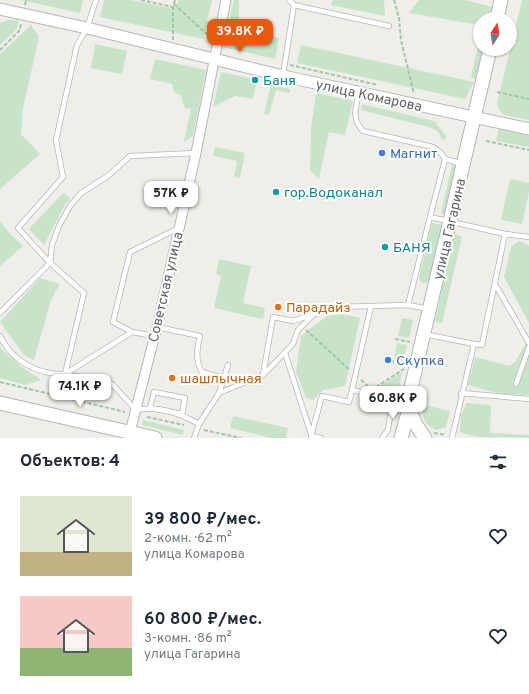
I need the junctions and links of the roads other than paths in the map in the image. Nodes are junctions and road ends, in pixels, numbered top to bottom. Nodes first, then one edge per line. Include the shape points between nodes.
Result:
1 (96, 0) edge
2 (226, 0) edge
3 (289, 0) edge
4 (502, 0) edge
5 (294, 5) junction
6 (0, 8) edge
7 (499, 12) edge
8 (389, 26) dead end
9 (88, 28) junction
10 (488, 56) edge
11 (214, 59) junction
12 (283, 76) junction
13 (359, 92) junction
14 (475, 118) junction
15 (529, 129) edge
16 (196, 153) junction
17 (444, 159) junction
18 (464, 164) junction
19 (430, 217) junction
20 (451, 222) junction
21 (179, 228) junction
22 (505, 234) junction
23 (529, 238) edge
24 (50, 263) junction
25 (495, 284) junction
26 (408, 305) junction
27 (371, 306) junction
28 (429, 309) junction
29 (0, 313) edge
30 (315, 314) junction
31 (156, 331) junction
32 (132, 332) junction
33 (423, 334) junction
34 (0, 336) edge
35 (529, 343) edge
36 (474, 344) junction
37 (529, 347) edge
38 (285, 353) junction
39 (228, 364) dead end
40 (64, 374) junction
41 (263, 375) junction
42 (223, 378) junction
43 (516, 384) dead end
44 (352, 390) junction
45 (219, 393) junction
46 (461, 393) junction
47 (529, 399) edge
48 (0, 403) edge
49 (408, 405) junction
50 (150, 408) junction
51 (135, 412) junction
52 (182, 414) junction
53 (198, 426) junction
54 (130, 432) junction
55 (311, 437) edge
56 (155, 438) edge
57 (194, 438) edge
58 (321, 438) edge
59 (382, 438) edge
60 (401, 438) edge
61 (425, 438) edge
62 (452, 438) edge

1 - 9 lane
2 - 11 street, Советская улица
3 - 5 lane
4 - 7 main road
5 - 8 lane
5 - 12 lane
6 - 9 street, улица Комарова
9 - 11 street, улица Комарова
9 - 24 lane via 76,45 56,140 63,177 18,228
10 - 14 main road, улица Гагарина
11 - 12 street, улица Комарова
11 - 16 street, Советская улица
12 - 13 street, улица Комарова
13 - 14 street, улица Комарова
13 - 17 lane via 355,117 357,125 363,131 433,147
14 - 15 street, улица Комарова
14 - 18 main road, улица Гагарина
16 - 21 street, Советская улица
16 - 24 lane via 130,156 108,176 81,193 70,206 52,245
17 - 18 lane
17 - 19 lane
18 - 20 main road, улица Гагарина
19 - 20 lane
19 - 26 lane
20 - 22 lane
20 - 28 main road, улица Гагарина
21 - 31 street, Советская улица
21 - 32 lane via 130,252 113,322
22 - 23 lane
22 - 25 lane
24 - 29 lane
24 - 40 lane via 84,293
25 - 35 lane
25 - 36 lane via 482,345
26 - 27 lane
26 - 28 lane
27 - 30 lane via 336,307
27 - 44 lane
28 - 33 main road, улица Гагарина
30 - 38 lane via 298,330 293,344
30 - 41 lane via 293,321 273,318
31 - 32 lane
31 - 42 lane via 200,336 197,365 202,372
31 - 51 street, Советская улица
32 - 40 lane
33 - 36 lane
33 - 49 main road, улица Гагарина
34 - 40 lane via 20,361 40,371
36 - 46 lane
37 - 43 lane
38 - 41 lane
38 - 55 lane
39 - 42 lane
40 - 51 lane via 112,384
41 - 45 lane
42 - 45 lane
44 - 49 lane
44 - 55 lane via 349,402 322,396
45 - 53 lane
46 - 47 lane
46 - 62 lane
48 - 54 main road via 115,431
49 - 59 lane via 390,416 388,430
49 - 60 main road, улица Гагарина
49 - 61 main road via 416,426
50 - 51 lane
50 - 52 lane
50 - 52 lane via 154,392 185,398
51 - 54 street, Советская улица
52 - 53 lane
53 - 57 lane
54 - 56 main road
55 - 58 lane

